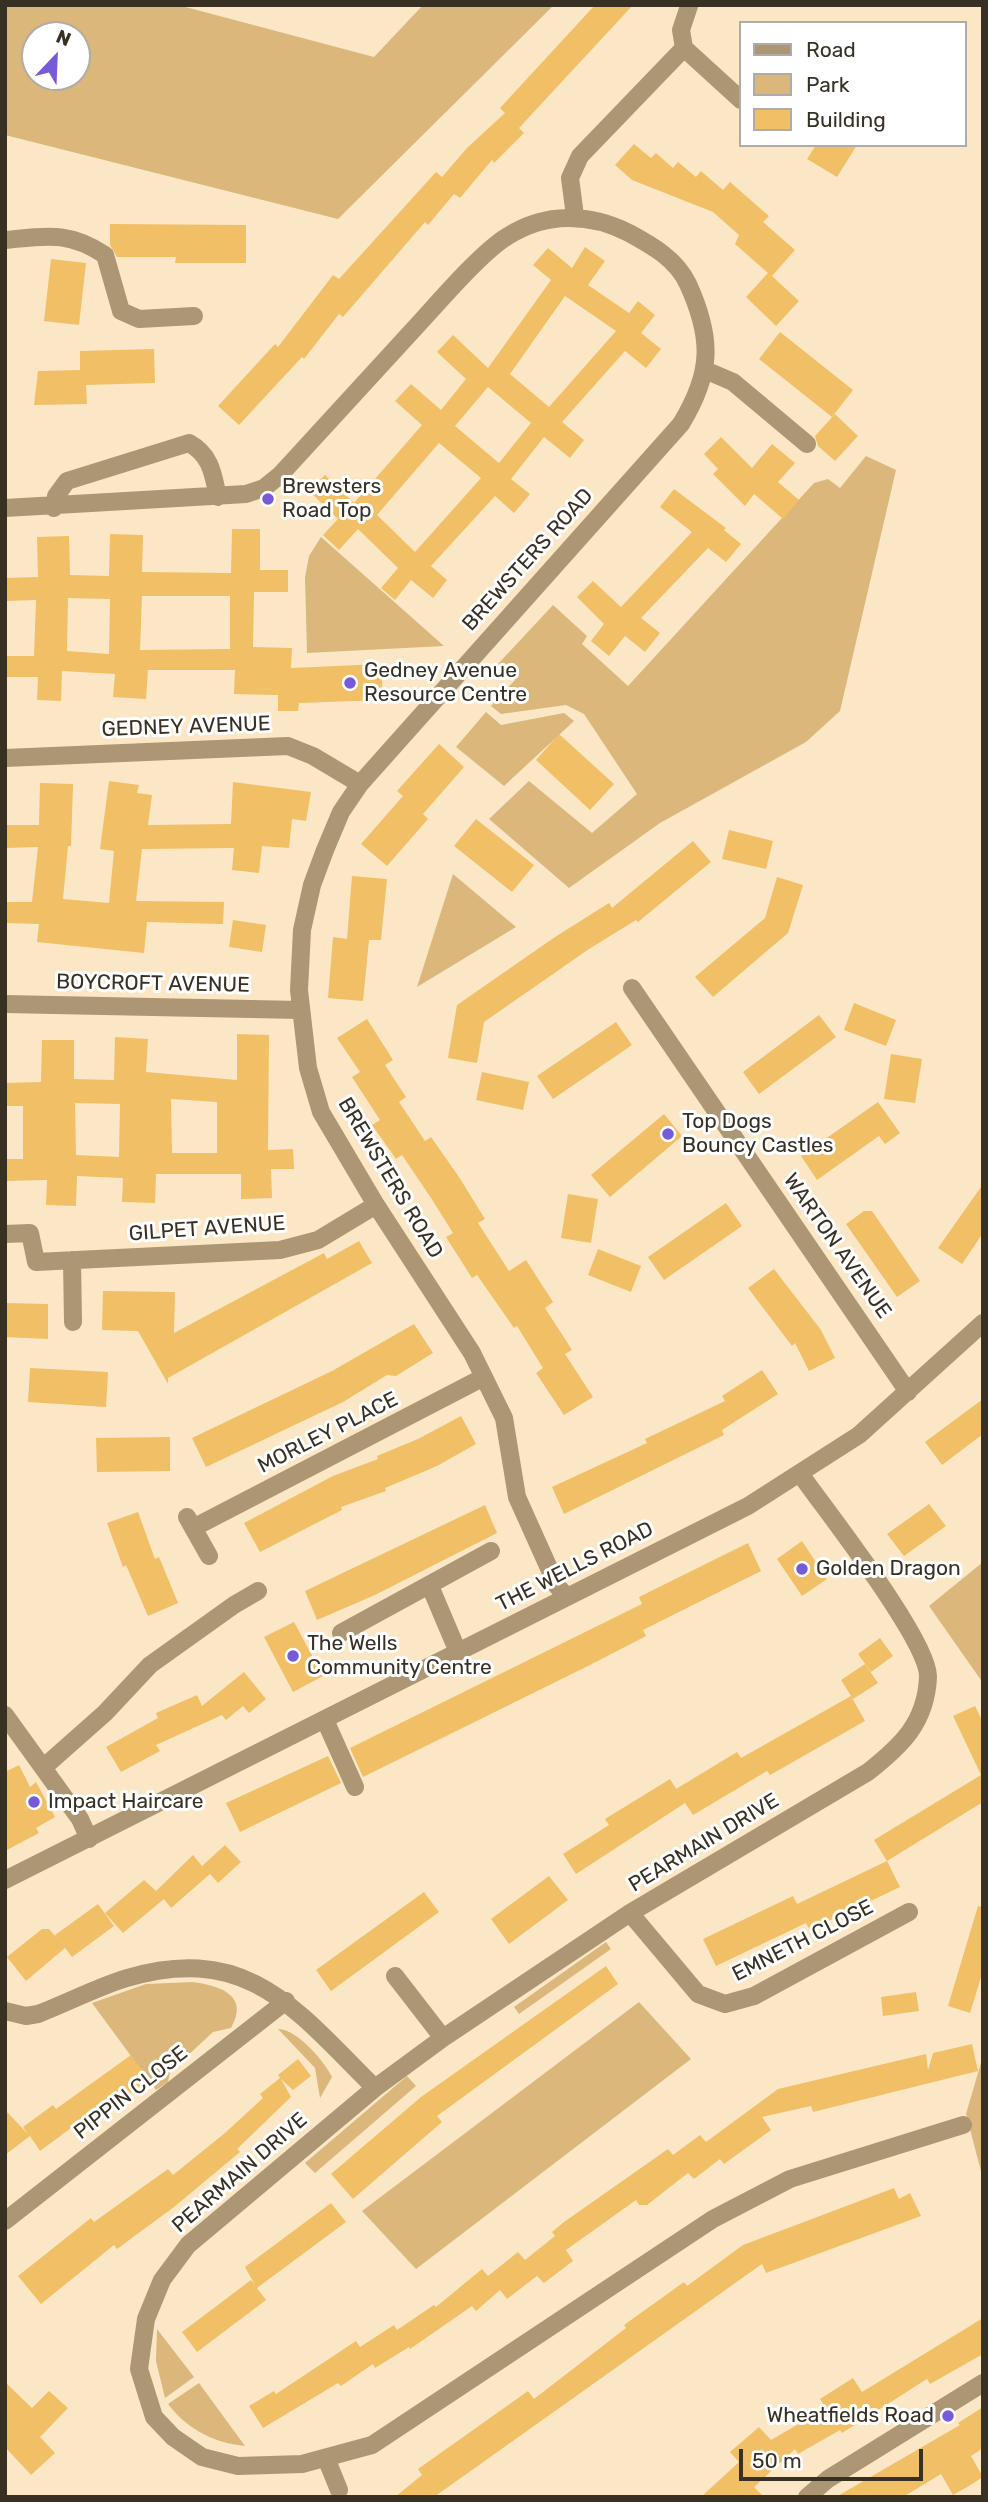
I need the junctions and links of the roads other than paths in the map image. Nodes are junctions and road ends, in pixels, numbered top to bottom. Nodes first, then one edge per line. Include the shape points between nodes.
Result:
1 (689, 6) edge
2 (684, 48) junction
3 (740, 99) edge
4 (575, 216) junction
5 (5, 240) edge
6 (194, 316) dead end
7 (705, 370) junction
8 (807, 444) dead end
9 (218, 497) junction
10 (5, 508) edge
11 (54, 508) junction
12 (5, 758) edge
13 (360, 784) junction
14 (632, 988) dead end
15 (5, 1004) edge
16 (300, 1010) junction
17 (376, 1205) junction
18 (5, 1234) edge
19 (72, 1260) junction
20 (74, 1322) dead end
21 (983, 1323) edge
22 (484, 1377) junction
23 (908, 1392) junction
24 (801, 1475) junction
25 (491, 1550) dead end
26 (209, 1556) dead end
27 (430, 1586) junction
28 (258, 1591) dead end
29 (567, 1597) junction
30 (341, 1633) dead end
31 (458, 1653) junction
32 (5, 1715) edge
33 (325, 1720) junction
34 (44, 1767) junction
35 (355, 1787) dead end
36 (89, 1839) junction
37 (5, 1880) edge
38 (909, 1912) dead end
39 (630, 1913) junction
40 (395, 1976) dead end
41 (286, 2001) junction
42 (5, 2011) edge
43 (443, 2038) junction
44 (375, 2088) junction
45 (962, 2125) dead end
46 (5, 2221) edge
47 (983, 2383) edge
48 (326, 2458) junction
49 (339, 2490) dead end
50 (807, 2497) edge

1 - 2 street via 681,30
2 - 3 street
2 - 4 street via 580,156 570,178
4 - 7 street, BREWSTERS ROAD via 609,223 670,258 698,309 707,340
4 - 9 street, BREWSTERS ROAD via 539,222 506,236 447,293 280,475 264,488
5 - 6 street via 60,235 83,241 105,255 121,311 139,319
7 - 8 street via 733,382
7 - 13 street, BREWSTERS ROAD via 698,396 681,425
9 - 11 street, BREWSTERS ROAD
9 - 11 street via 212,467 189,443 67,481
10 - 11 street, BREWSTERS ROAD
12 - 13 street, GEDNEY AVENUE via 288,746
13 - 16 street, BREWSTERS ROAD via 341,811 312,885 302,930
14 - 23 street, WARTON AVENUE
15 - 16 street, BOYCROFT AVENUE
16 - 17 street, BREWSTERS ROAD via 308,1068 321,1112
17 - 19 street, GILPET AVENUE via 318,1240 280,1250
17 - 22 street, BREWSTERS ROAD
18 - 19 street, GILPET AVENUE via 30,1233 36,1262
19 - 20 street
21 - 23 street, THE WELLS ROAD
22 - 26 street, MORLEY PLACE via 190,1523
22 - 29 street, BREWSTERS ROAD via 504,1419 517,1497 557,1587
23 - 24 street, THE WELLS ROAD via 883,1423
24 - 29 street, THE WELLS ROAD
24 - 39 street, PEARMAIN DRIVE via 858,1570 904,1619 928,1674 914,1729 867,1772
25 - 27 street
27 - 30 street
27 - 31 street
28 - 34 street via 150,1665
29 - 31 street, THE WELLS ROAD
31 - 33 street, THE WELLS ROAD
32 - 34 street
33 - 35 street
33 - 36 street, THE WELLS ROAD
34 - 36 street
36 - 37 street, THE WELLS ROAD
38 - 39 street, EMNETH CLOSE via 879,1936 754,1996 725,2004 698,1994
39 - 43 street, PEARMAIN DRIVE
40 - 43 street
41 - 42 street via 256,1982 218,1970 161,1969 38,2014
41 - 44 street
41 - 46 street, PIPPIN CLOSE via 36,2190
43 - 44 street, PEARMAIN DRIVE
44 - 48 street, PEARMAIN DRIVE via 188,2245 162,2280 146,2319 139,2369 154,2417 202,2457 238,2466 302,2464
45 - 48 street, PEARMAIN DRIVE via 876,2159 790,2179 716,2217 372,2445
47 - 50 street via 828,2479
48 - 49 street

